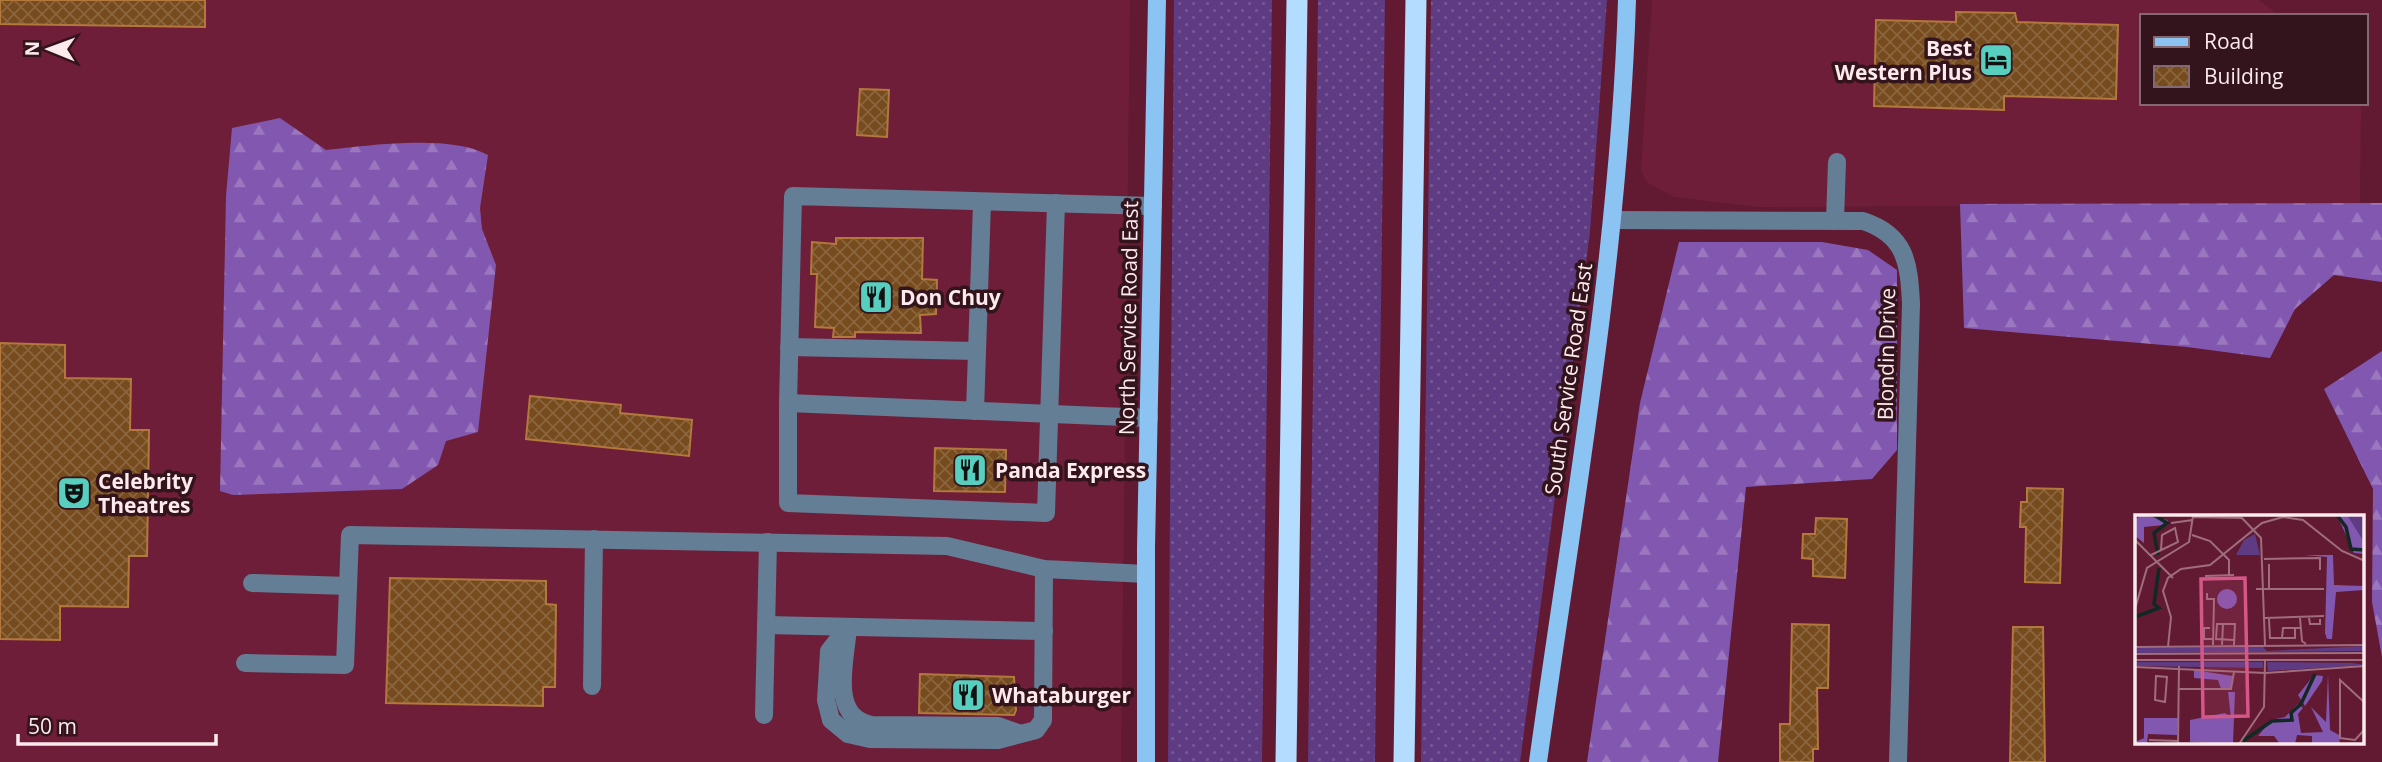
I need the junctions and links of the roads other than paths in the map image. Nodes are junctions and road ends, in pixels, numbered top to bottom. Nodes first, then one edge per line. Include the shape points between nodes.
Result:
1 (1157, 0) edge
2 (1297, 0) edge
3 (1416, 0) edge
4 (1627, 0) edge
5 (1837, 162) dead end
6 (982, 203) junction
7 (1056, 203) junction
8 (1153, 206) junction
9 (1612, 220) junction
10 (1835, 221) junction
11 (789, 347) junction
12 (977, 351) junction
13 (788, 403) junction
14 (975, 411) junction
15 (1049, 413) junction
16 (1149, 418) junction
17 (594, 539) junction
18 (768, 542) junction
19 (1044, 569) junction
20 (1146, 574) junction
21 (252, 583) dead end
22 (348, 586) junction
23 (766, 625) junction
24 (848, 627) junction
25 (1044, 631) junction
26 (245, 663) dead end
27 (592, 686) dead end
28 (764, 715) dead end
29 (1146, 762) edge
30 (1286, 762) edge
31 (1404, 762) edge
32 (1538, 762) edge
33 (1898, 762) edge

1 - 8 main road, North Service Road East
2 - 30 highway
3 - 31 highway
4 - 9 main road, South Service Road East
5 - 10 street
6 - 7 street
6 - 11 street via 793,196
6 - 12 street
7 - 8 street
7 - 15 street
8 - 16 main road, North Service Road East
9 - 10 street, Blondin Drive
9 - 32 main road, South Service Road East
10 - 33 street, Blondin Drive via 1883,227 1901,247 1910,271
11 - 12 street
11 - 13 street
12 - 14 street
13 - 14 street
13 - 15 street via 788,503 1046,513
14 - 15 street
15 - 16 street
16 - 20 main road, North Service Road East
17 - 18 street
17 - 22 street via 349,535
17 - 27 street
18 - 19 street via 956,547
18 - 23 street
19 - 20 street
19 - 25 street
20 - 29 main road, North Service Road East
21 - 22 street
22 - 26 street via 345,665
23 - 24 street
23 - 28 street
24 - 25 street
24 - 25 street via 843,701 857,721 998,726 1018,733 1038,729 1043,710

